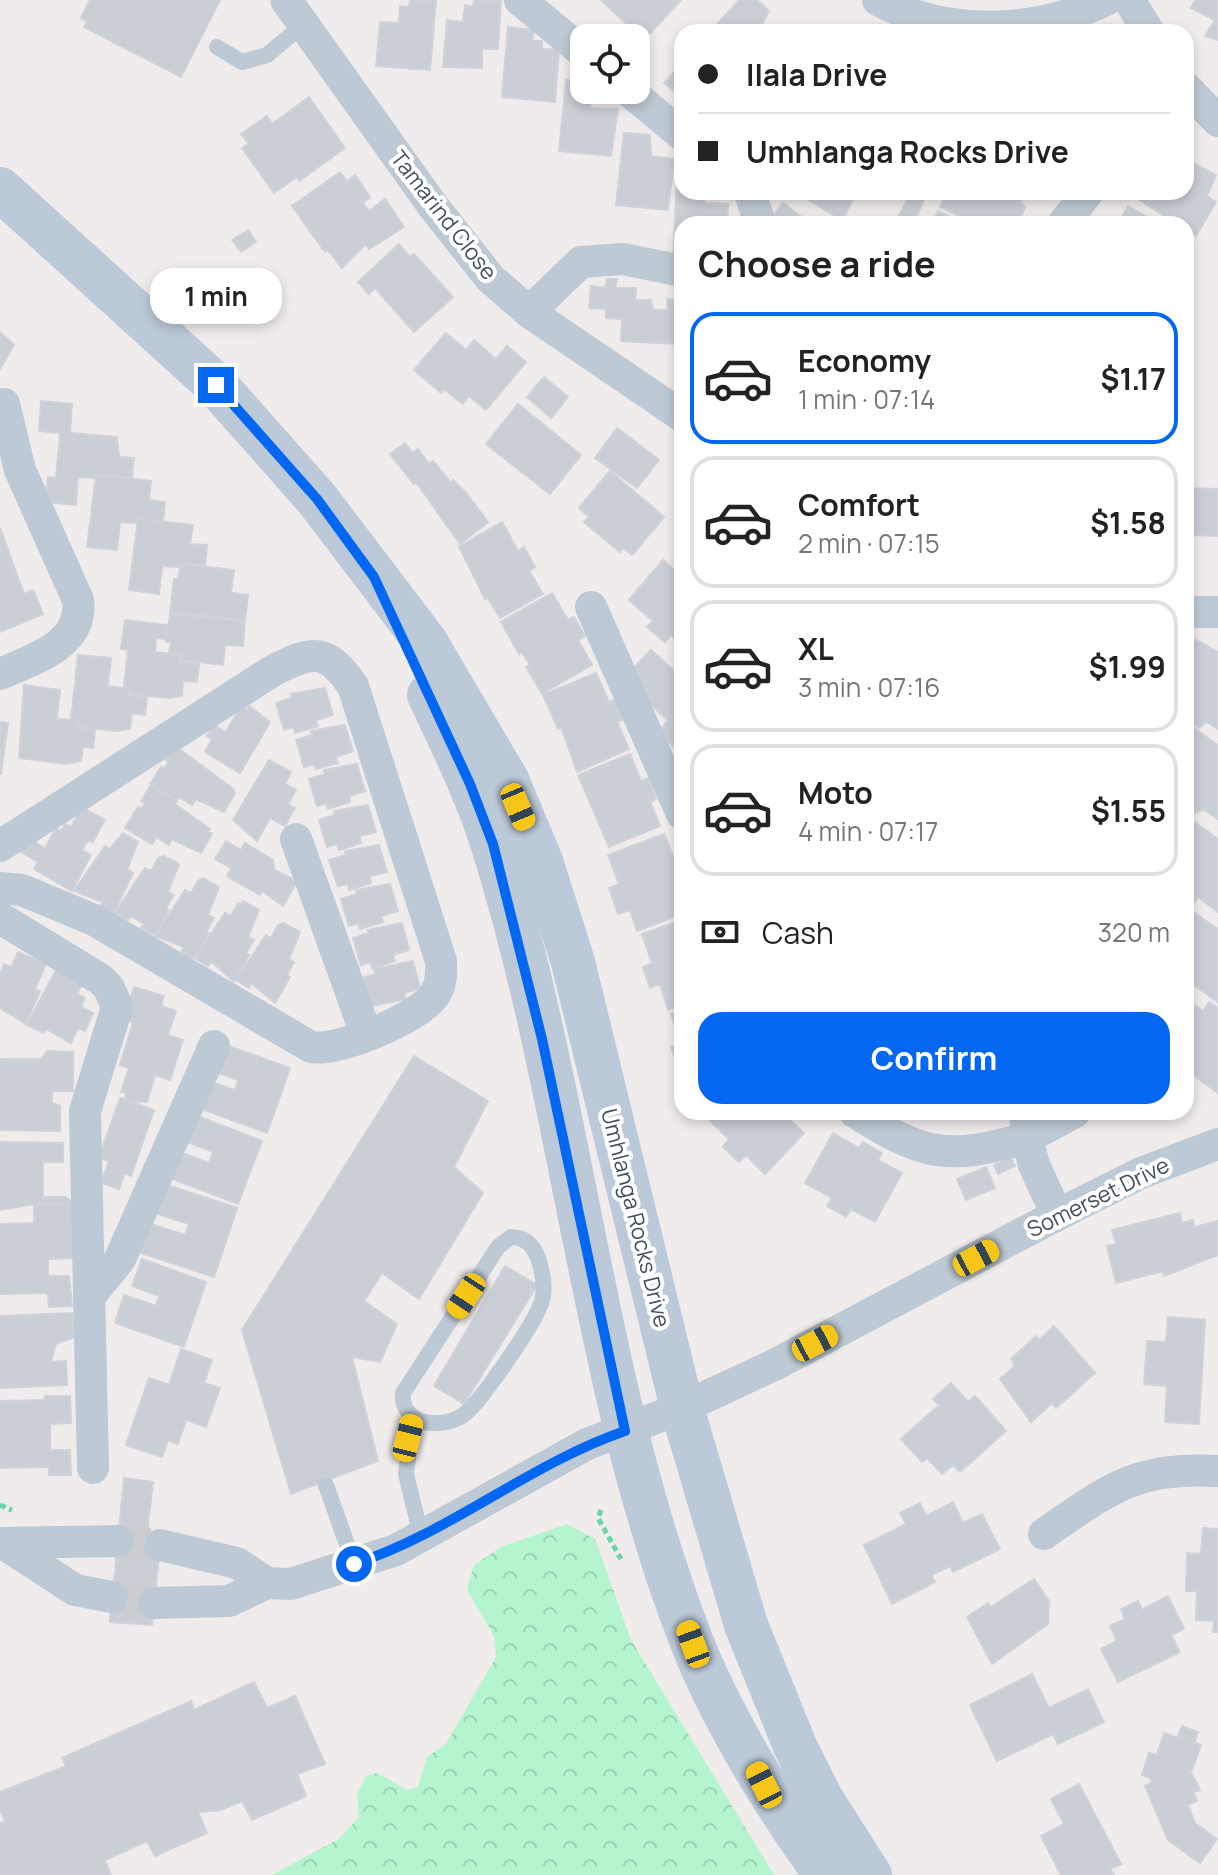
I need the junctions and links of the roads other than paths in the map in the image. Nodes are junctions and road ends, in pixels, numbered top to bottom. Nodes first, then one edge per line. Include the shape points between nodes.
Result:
1 (520, 0) edge
2 (878, 0) edge
3 (1106, 0) edge
4 (1129, 0) edge
5 (295, 12) edge
6 (947, 24) edge
7 (1015, 24) edge
8 (1144, 24) edge
9 (570, 41) edge
10 (217, 47) dead end
11 (1194, 99) edge
12 (645, 104) edge
13 (1218, 121) edge
14 (674, 128) edge
15 (0, 189) edge
16 (1082, 200) edge
17 (1069, 216) edge
18 (674, 269) edge
19 (529, 312) junction
20 (4, 404) dead end
21 (674, 411) edge
22 (374, 577) junction
23 (591, 607) dead end
24 (1194, 612) edge
25 (1218, 612) edge
26 (0, 674) edge
27 (674, 796) edge
28 (296, 839) dead end
29 (0, 846) edge
30 (0, 888) edge
31 (0, 918) edge
32 (366, 1034) junction
33 (214, 1046) dead end
34 (869, 1120) edge
35 (1061, 1120) edge
36 (1029, 1138) edge
37 (1218, 1144) edge
38 (1057, 1215) junction
39 (89, 1297) junction
40 (682, 1408) junction
41 (413, 1418) junction
42 (625, 1431) junction
43 (93, 1468) dead end
44 (1218, 1471) edge
45 (326, 1485) dead end
46 (1044, 1534) dead end
47 (421, 1536) junction
48 (118, 1541) tunnel mouth
49 (2, 1543) edge
50 (160, 1545) tunnel mouth
51 (354, 1564) junction
52 (267, 1583) junction
53 (112, 1597) tunnel mouth
54 (154, 1603) tunnel mouth
55 (826, 1875) edge
56 (870, 1875) edge

1 - 9 street
2 - 6 street
3 - 7 street
4 - 8 street
5 - 10 lane via 267,55 242,62
5 - 19 street, Tamarind Close via 462,245
11 - 13 street
12 - 14 street
15 - 22 main road, Umhlanga Rocks Drive via 216,385 317,499
16 - 17 street
18 - 19 street via 623,259 581,262
19 - 21 street, Tamarind Close
20 - 26 street via 20,470 80,613 69,637
22 - 40 main road, Umhlanga Rocks Drive via 425,641 497,762 541,861 573,962
22 - 42 main road, Umhlanga Rocks Drive via 493,844 542,1039
23 - 27 street
24 - 25 street
28 - 32 street
29 - 32 street via 274,670 322,655 337,663 353,686 441,961 442,978 421,1010
30 - 32 street via 22,890 94,920 311,1047 324,1049
31 - 39 street via 100,979 117,1007 85,1111
33 - 39 street via 120,1259
34 - 36 street via 905,1140 951,1154
35 - 36 street
36 - 38 street
37 - 38 street, Somerset Drive via 1141,1173
38 - 40 street, Somerset Drive
39 - 43 street
40 - 42 street, Somerset Drive
40 - 56 main road, Umhlanga Rocks Drive via 757,1652 822,1800
41 - 41 lane via 444,1423 467,1412 540,1307 543,1276 529,1243 511,1237 489,1260 403,1393 402,1403
41 - 47 lane via 406,1474
42 - 47 street, Somerset Drive via 587,1444
42 - 55 main road, Umhlanga Rocks Drive via 658,1548 693,1644 764,1785
44 - 46 street via 1179,1468 1130,1479
45 - 51 lane
47 - 51 street, Somerset Drive
48 - 49 street
49 - 53 street via 75,1590
50 - 52 street via 237,1563
51 - 52 street, Somerset Drive via 291,1584
52 - 54 street, Somerset Drive via 229,1601

